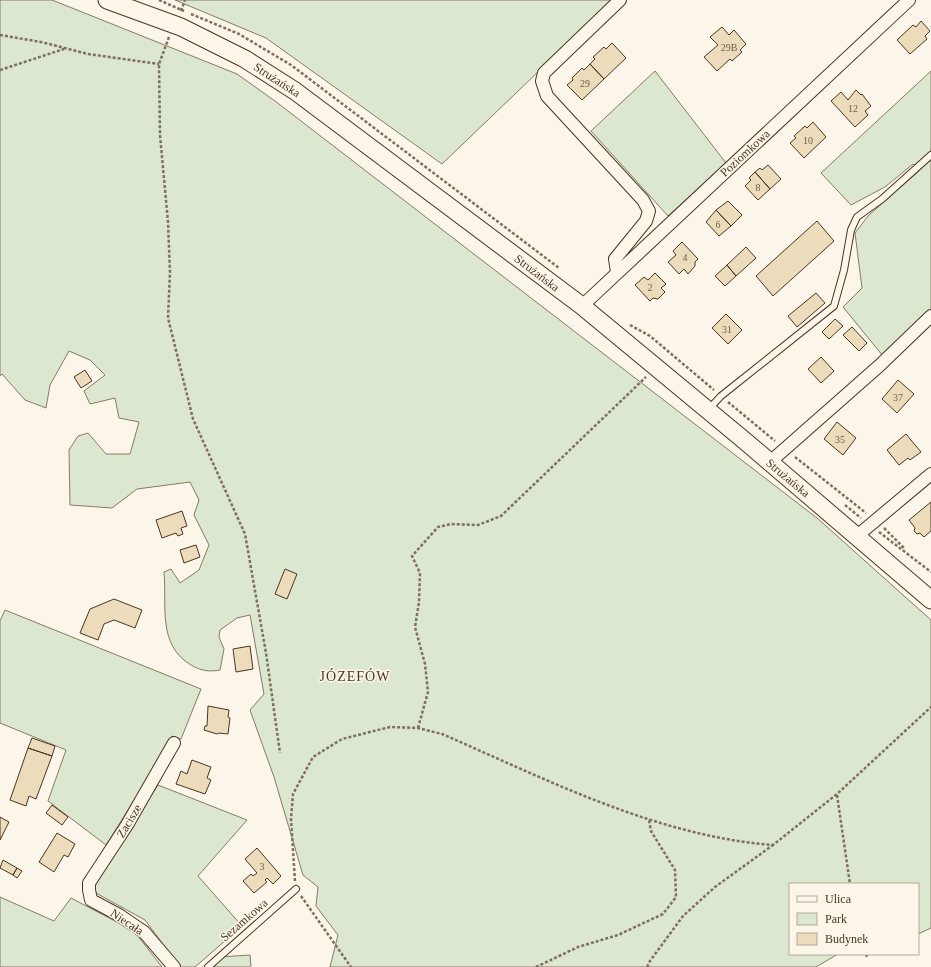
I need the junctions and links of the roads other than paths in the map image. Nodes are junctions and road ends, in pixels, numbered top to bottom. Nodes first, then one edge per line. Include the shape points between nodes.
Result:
1 (107, 0) edge
2 (620, 0) edge
3 (909, 0) edge
4 (931, 155) edge
5 (617, 272) junction
6 (582, 306) junction
7 (931, 316) edge
8 (708, 410) junction
9 (770, 462) junction
10 (931, 474) edge
11 (857, 536) junction
12 (931, 600) edge
13 (174, 743) dead end
14 (296, 889) road end
15 (91, 900) joint
16 (174, 967) edge
17 (208, 967) edge

1 - 6 main road, Strużańska via 175,24 245,60 295,91
2 - 5 street via 544,73 542,81 547,96 643,200 649,211 646,221 615,259
3 - 5 street, Poziomkowa
4 - 8 lane via 858,218 851,230 834,306 721,396
5 - 6 street, Poziomkowa
6 - 8 main road, Strużańska
7 - 9 street via 879,366
8 - 9 main road, Strużańska
9 - 11 main road, Strużańska
10 - 11 street
11 - 12 main road, Strużańska
13 - 15 street, Zacisze via 127,825 89,883
14 - 17 lane, Sezamkowa
15 - 16 street, Niecała via 144,932

